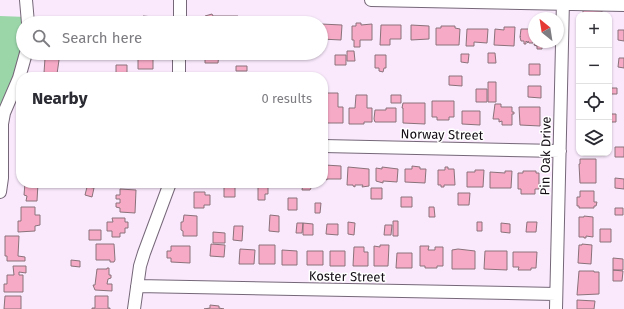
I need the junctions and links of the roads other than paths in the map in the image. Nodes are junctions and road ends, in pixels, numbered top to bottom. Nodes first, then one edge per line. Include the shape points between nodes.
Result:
1 (26, 0) edge
2 (180, 0) edge
3 (371, 0) edge
4 (562, 2) edge
5 (624, 5) edge
6 (27, 16) edge
7 (180, 16) edge
8 (24, 60) edge
9 (179, 60) edge
10 (21, 72) edge
11 (179, 72) edge
12 (16, 85) edge
13 (328, 146) edge
14 (560, 151) junction
15 (168, 188) edge
16 (0, 192) edge
17 (137, 286) junction
18 (556, 294) junction
19 (134, 309) edge
20 (556, 309) edge

1 - 6 street
2 - 7 street
3 - 4 street
4 - 5 street
4 - 14 street, Pin Oak Drive
8 - 10 street
9 - 11 street
12 - 16 street via 2,124
13 - 14 street, Norway Street
14 - 18 street, Pin Oak Drive
15 - 17 street via 144,253
17 - 18 street, Koster Street
17 - 19 street
18 - 20 street, Pin Oak Drive

